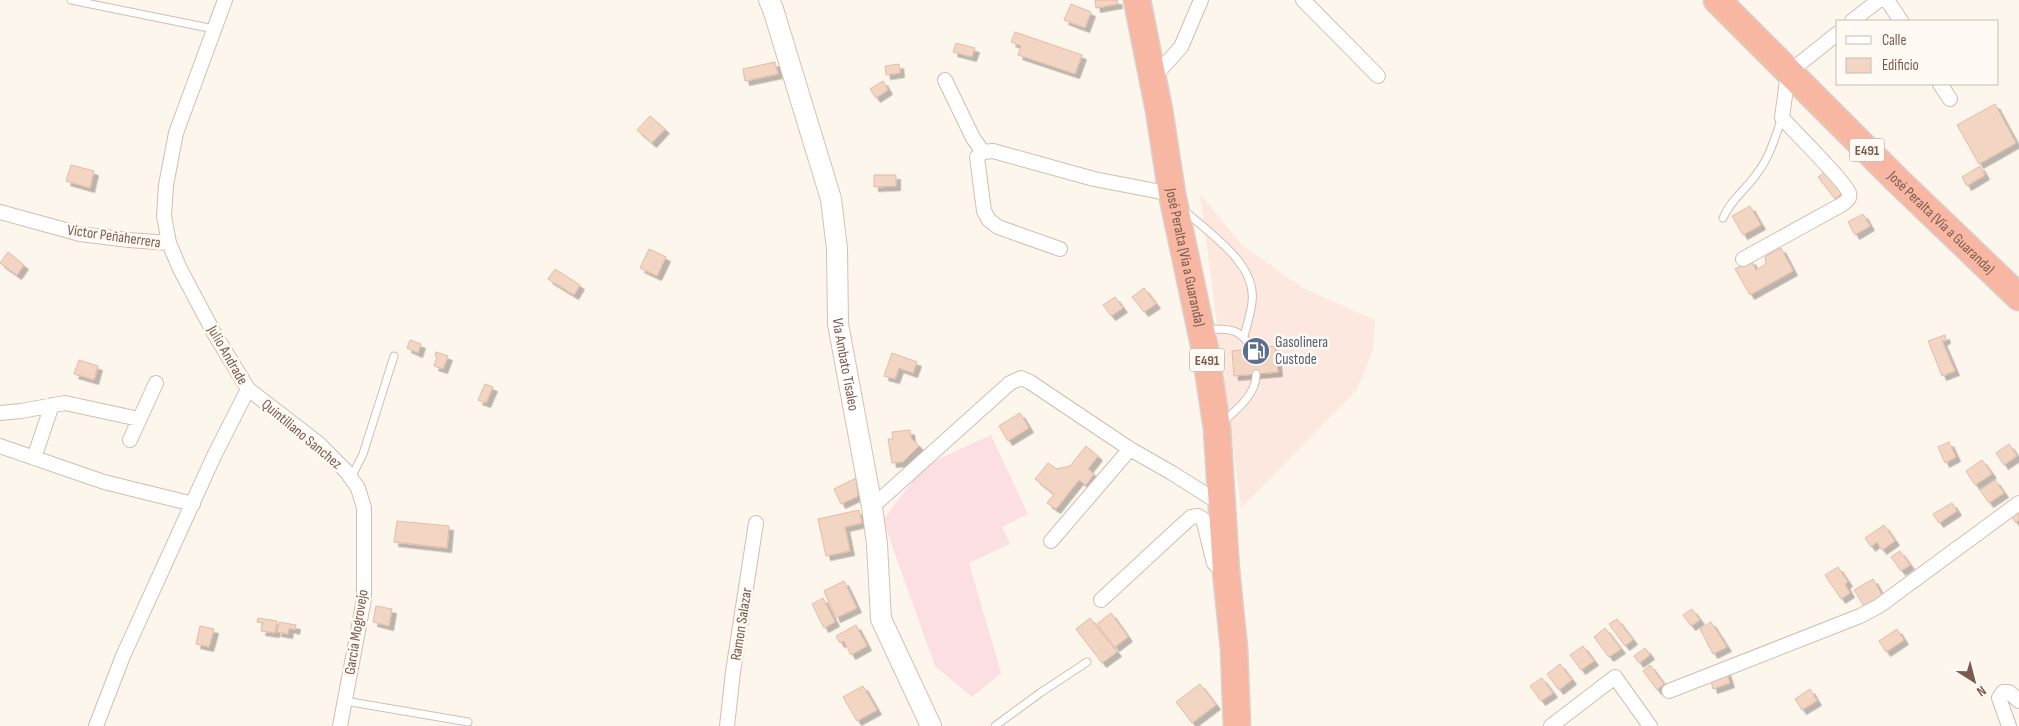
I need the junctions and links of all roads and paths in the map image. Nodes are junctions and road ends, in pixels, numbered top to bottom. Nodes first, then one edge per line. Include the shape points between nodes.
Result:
1 (71, 0) edge
2 (225, 0) edge
3 (768, 0) edge
4 (1137, 0) edge
5 (1201, 0) edge
6 (1304, 0) edge
7 (1717, 0) edge
8 (1879, 0) edge
9 (1887, 0) edge
10 (1853, 20) edge
11 (1900, 20) edge
12 (214, 28) junction
13 (1836, 35) edge
14 (1788, 73) junction
15 (1378, 76) dead end
16 (1153, 78) junction
17 (945, 80) dead end
18 (1941, 85) edge
19 (1950, 99) dead end
20 (1782, 118) junction
21 (983, 152) junction
22 (1173, 197) junction
23 (0, 212) edge
24 (1723, 218) dead end
25 (169, 243) junction
26 (1060, 249) dead end
27 (1743, 259) dead end
28 (2019, 297) edge
29 (1201, 329) junction
30 (1244, 336) junction
31 (1252, 348) dead end
32 (394, 356) dead end
33 (1256, 374) dead end
34 (156, 383) dead end
35 (248, 390) junction
36 (52, 405) junction
37 (0, 413) edge
38 (139, 419) junction
39 (1216, 428) junction
40 (130, 440) dead end
41 (0, 446) edge
42 (1130, 449) junction
43 (34, 458) junction
44 (352, 478) junction
45 (2019, 502) edge
46 (193, 504) junction
47 (1221, 504) junction
48 (872, 507) junction
49 (364, 508) joint
50 (756, 523) dead end
51 (1051, 541) dead end
52 (1226, 571) junction
53 (1101, 600) dead end
54 (1087, 662) dead end
55 (1669, 691) dead end
56 (345, 701) junction
57 (2019, 701) edge
58 (468, 722) dead end
59 (96, 726) edge
60 (340, 726) edge
61 (727, 726) edge
62 (931, 726) edge
63 (995, 726) edge
64 (1237, 726) edge
65 (1551, 726) edge
66 (1650, 726) edge
67 (2009, 726) edge

1 - 12 lane
2 - 12 street, Julio Andrade
3 - 48 main road, Via Ambato Tisaleo via 831,198 837,249 838,324
4 - 16 highway, José Peralta (Vía a Guaranda) / E491
5 - 16 street via 1181,47
6 - 15 street
7 - 14 highway, José Peralta (Vía a Guaranda) / E491
8 - 10 street
9 - 11 street
12 - 25 street, Julio Andrade via 176,132 164,216
13 - 14 street
14 - 20 street
14 - 28 highway, José Peralta (Vía a Guaranda) / E491
16 - 22 highway, José Peralta (Vía a Guaranda) / E491
17 - 21 street via 972,138
18 - 19 street
20 - 24 lane via 1758,174 1727,208
20 - 27 street via 1849,191 1850,196 1841,205
21 - 22 street via 993,151
21 - 26 street via 977,157 984,211 990,220 998,227
22 - 29 highway, José Peralta (Vía a Guaranda) / E491
22 - 30 lane via 1246,269 1252,300
23 - 25 street, Víctor Peñaherrera via 80,234
25 - 35 street, Julio Andrade via 210,325
29 - 30 lane via 1231,329
29 - 39 highway, José Peralta (Vía a Guaranda) / E491
30 - 31 lane
32 - 44 lane via 363,454
33 - 39 lane via 1249,396
34 - 38 street
35 - 44 street, Quintiliano Sanchez via 318,443
35 - 46 street, Julio Andrade
36 - 37 street
36 - 38 street via 65,403
36 - 43 street
38 - 40 street
39 - 47 highway, José Peralta (Vía a Guaranda) / E491
41 - 43 street
42 - 47 street
42 - 48 street via 1021,378 1010,383
42 - 51 street
43 - 46 street via 104,482
44 - 49 street, Quintiliano Sanchez
45 - 55 street via 1860,616
46 - 59 street, Julio Andrade via 123,656
47 - 52 highway, José Peralta (Vía a Guaranda) / E491
48 - 62 main road, Via Ambato Tisaleo via 881,619
49 - 56 street, Garcia Mogrovejo via 364,599
50 - 61 street, Ramon Salazar
52 - 53 street via 1218,569 1214,563 1203,519 1191,517
52 - 64 highway, José Peralta (Vía a Guaranda) / E491 via 1234,648
54 - 63 lane
56 - 58 lane
56 - 60 street, Garcia Mogrovejo
57 - 67 street via 2010,692 2003,692 1999,698
65 - 66 street via 1614,678

